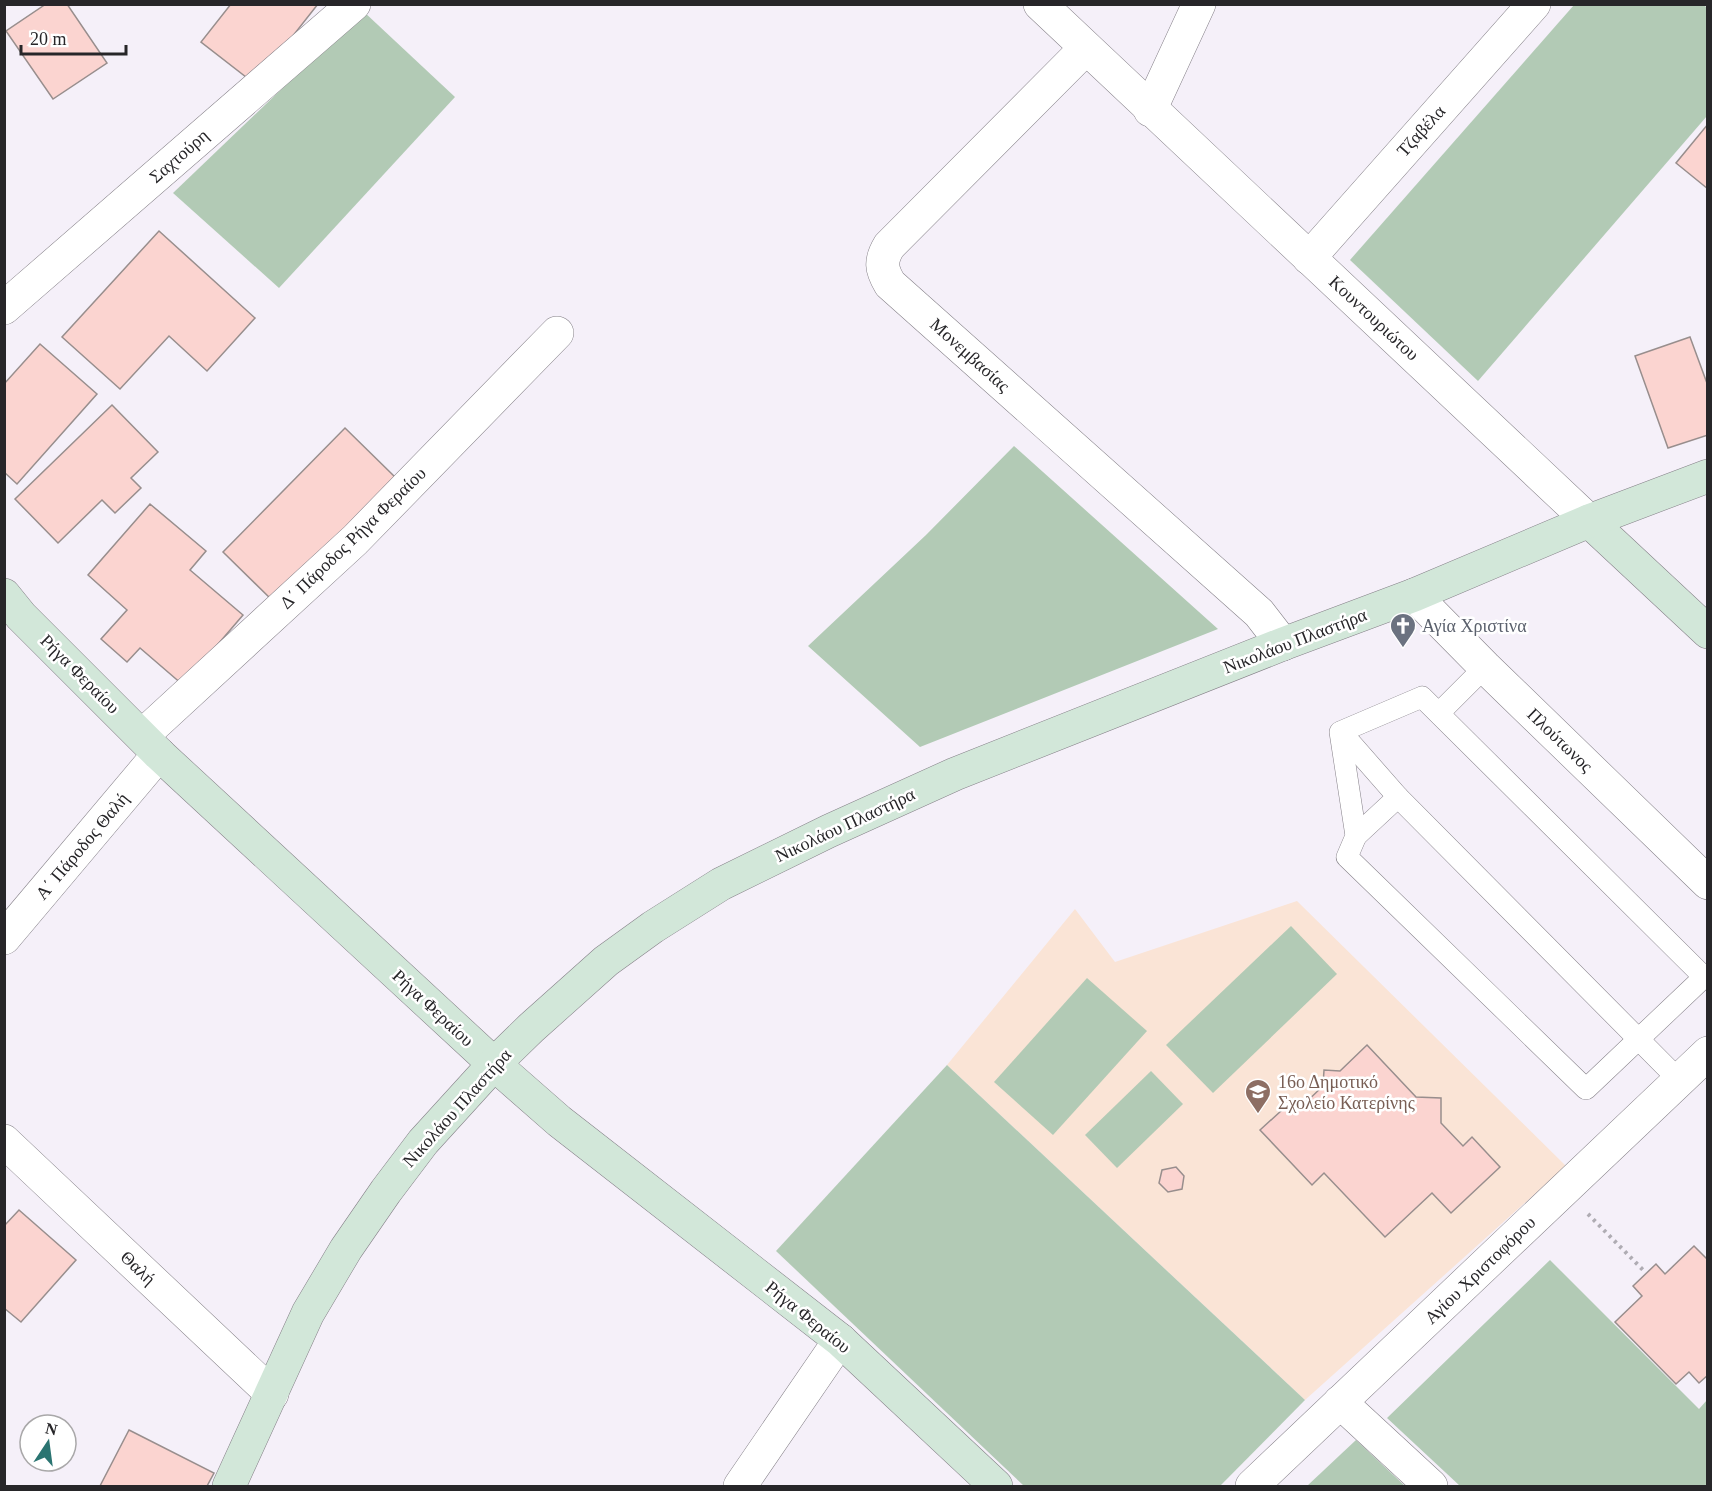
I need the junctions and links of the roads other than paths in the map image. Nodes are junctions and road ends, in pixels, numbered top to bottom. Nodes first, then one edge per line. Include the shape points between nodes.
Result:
1 (354, 4) edge
2 (1040, 4) edge
3 (1199, 4) edge
4 (1534, 4) edge
5 (1085, 49) junction
6 (1150, 110) junction
7 (1309, 258) junction
8 (4, 308) edge
9 (557, 333) dead end
10 (1707, 476) edge
11 (1588, 521) junction
12 (4, 595) edge
13 (1414, 595) junction
14 (1707, 632) edge
15 (1283, 644) junction
16 (1485, 668) junction
17 (1439, 713) junction
18 (1340, 732) junction
19 (151, 745) junction
20 (1398, 796) junction
21 (1356, 836) junction
22 (1707, 883) edge
23 (4, 938) edge
24 (1638, 1039) junction
25 (1707, 1053) edge
26 (494, 1064) junction
27 (1679, 1080) junction
28 (4, 1141) edge
29 (840, 1340) junction
30 (272, 1394) junction
31 (1340, 1402) junction
32 (229, 1486) edge
33 (740, 1486) edge
34 (996, 1486) edge
35 (1252, 1486) edge
36 (1431, 1486) edge

1 - 8 street, Σαχτούρη
2 - 5 street, Κουντουριώτου
3 - 6 street
4 - 7 street, Τζαβέλα
5 - 6 street, Κουντουριώτου
5 - 15 street, Μονεμβασίας via 889,246 882,258 882,272 890,284 1259,613
6 - 7 street, Κουντουριώτου
7 - 11 street, Κουντουριώτου
9 - 19 street, Δ΄ Πάροδος Ρήγα Φεραίου
10 - 11 main road, Νικολάου Πλαστήρα
11 - 13 main road, Νικολάου Πλαστήρα
11 - 14 main road, Κουντουριώτου
12 - 19 main road, Ρήγα Φεραίου
13 - 15 main road, Νικολάου Πλαστήρα
13 - 16 street, Πλούτωνος
15 - 26 main road, Νικολάου Πλαστήρα via 955,774 721,884 606,961
16 - 17 lane
16 - 22 street, Πλούτωνος
17 - 18 lane via 1422,697
17 - 24 lane via 1704,977
18 - 20 lane
18 - 21 lane
19 - 23 street, Α΄ Πάροδος Θαλή
19 - 26 main road, Ρήγα Φεραίου
20 - 21 lane
20 - 24 lane
21 - 24 lane via 1347,857 1586,1089
24 - 27 lane
25 - 27 street, Αγίου Χριστοφόρου
26 - 29 main road, Ρήγα Φεραίου via 560,1121
26 - 30 main road, Νικολάου Πλαστήρα via 423,1142 346,1249 308,1313
27 - 31 street, Αγίου Χριστοφόρου
28 - 30 street, Θαλή
29 - 33 street
29 - 34 main road, Ρήγα Φεραίου
30 - 32 main road, Νικολάου Πλαστήρα
31 - 35 street, Αγίου Χριστοφόρου
31 - 36 street

